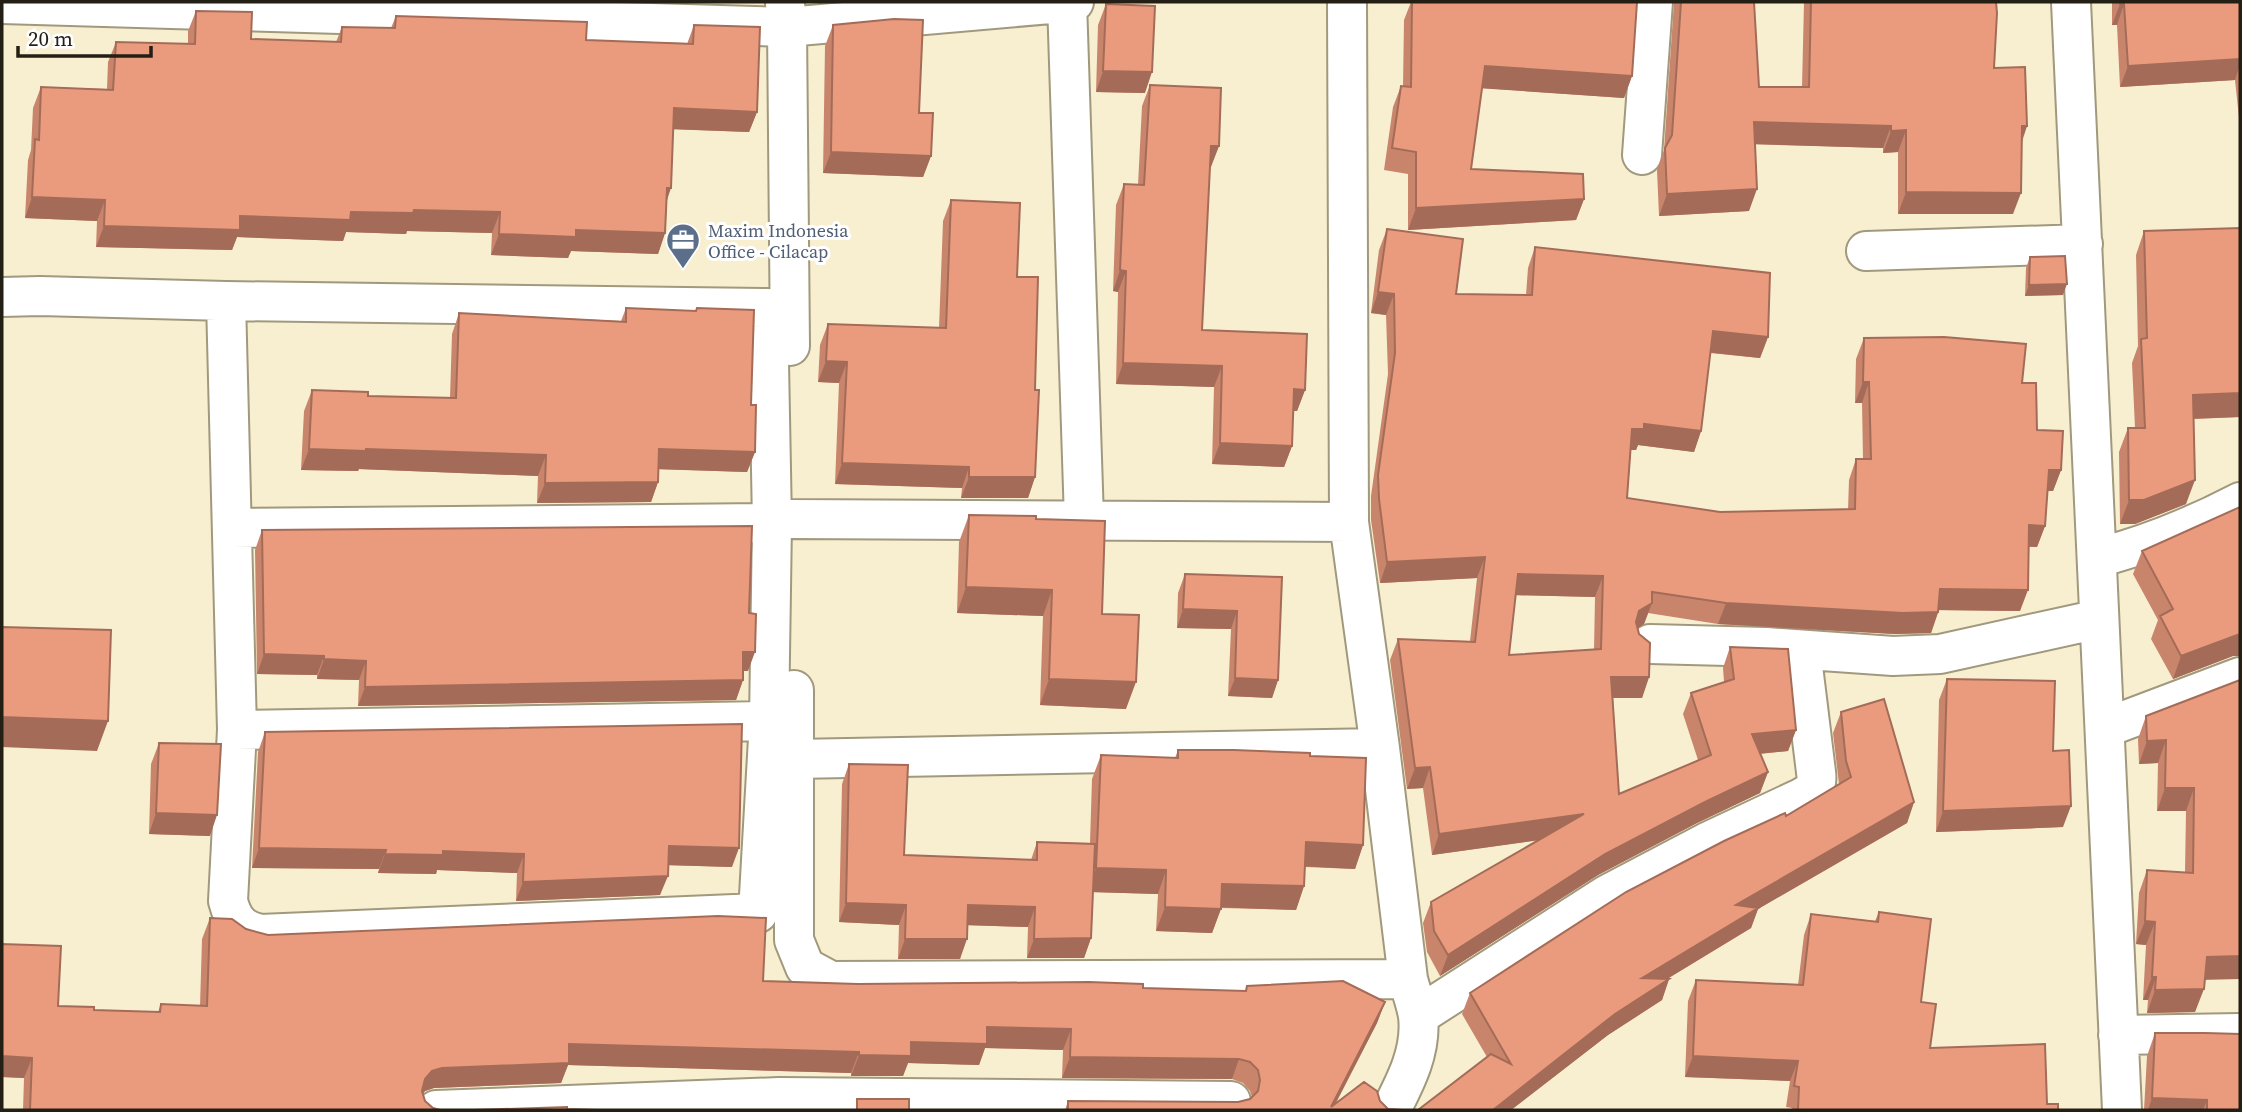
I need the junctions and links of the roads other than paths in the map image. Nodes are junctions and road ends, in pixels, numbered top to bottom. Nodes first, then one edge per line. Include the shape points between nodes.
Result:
1 (1067, 2) edge
2 (1074, 2) edge
3 (1347, 2) edge
4 (1653, 2) edge
5 (2071, 2) edge
6 (2, 5) edge
7 (786, 15) edge
8 (1642, 155) dead end
9 (2083, 244) junction
10 (1866, 251) dead end
11 (2, 297) edge
12 (226, 301) junction
13 (2240, 502) edge
14 (1084, 519) junction
15 (782, 521) junction
16 (1349, 522) junction
17 (232, 528) junction
18 (2097, 558) junction
19 (2099, 620) junction
20 (1650, 644) edge
21 (1801, 650) junction
22 (2240, 677) edge
23 (769, 721) junction
24 (2105, 728) junction
25 (237, 730) junction
26 (1380, 748) junction
27 (795, 759) junction
28 (1408, 979) junction
29 (1418, 1016) junction
30 (2240, 1032) edge
31 (2118, 1035) junction
32 (1231, 1101) edge
33 (779, 1104) edge
34 (436, 1110) edge
35 (1391, 1110) edge
36 (2122, 1110) edge

1 - 2 street
1 - 7 street
1 - 14 street
3 - 16 street
4 - 8 street
5 - 9 street
6 - 7 street
7 - 15 street
9 - 10 street
9 - 18 street
11 - 12 street
12 - 15 street via 768,308
12 - 17 street
13 - 18 street via 2190,528
14 - 15 street
14 - 16 street
15 - 17 street
15 - 23 street
15 - 27 street
16 - 26 street
17 - 25 street
18 - 19 street
19 - 21 street via 1940,654
19 - 24 street
20 - 21 street
21 - 29 street via 1815,789 1608,894
22 - 24 street
23 - 25 street
23 - 25 street via 758,913 260,934 236,922 228,901
24 - 31 street
26 - 27 street
26 - 28 street
27 - 28 street via 794,940 805,967 831,981
28 - 29 street
29 - 35 street via 1418,1047
30 - 31 street
31 - 36 street
32 - 33 street
33 - 34 street

